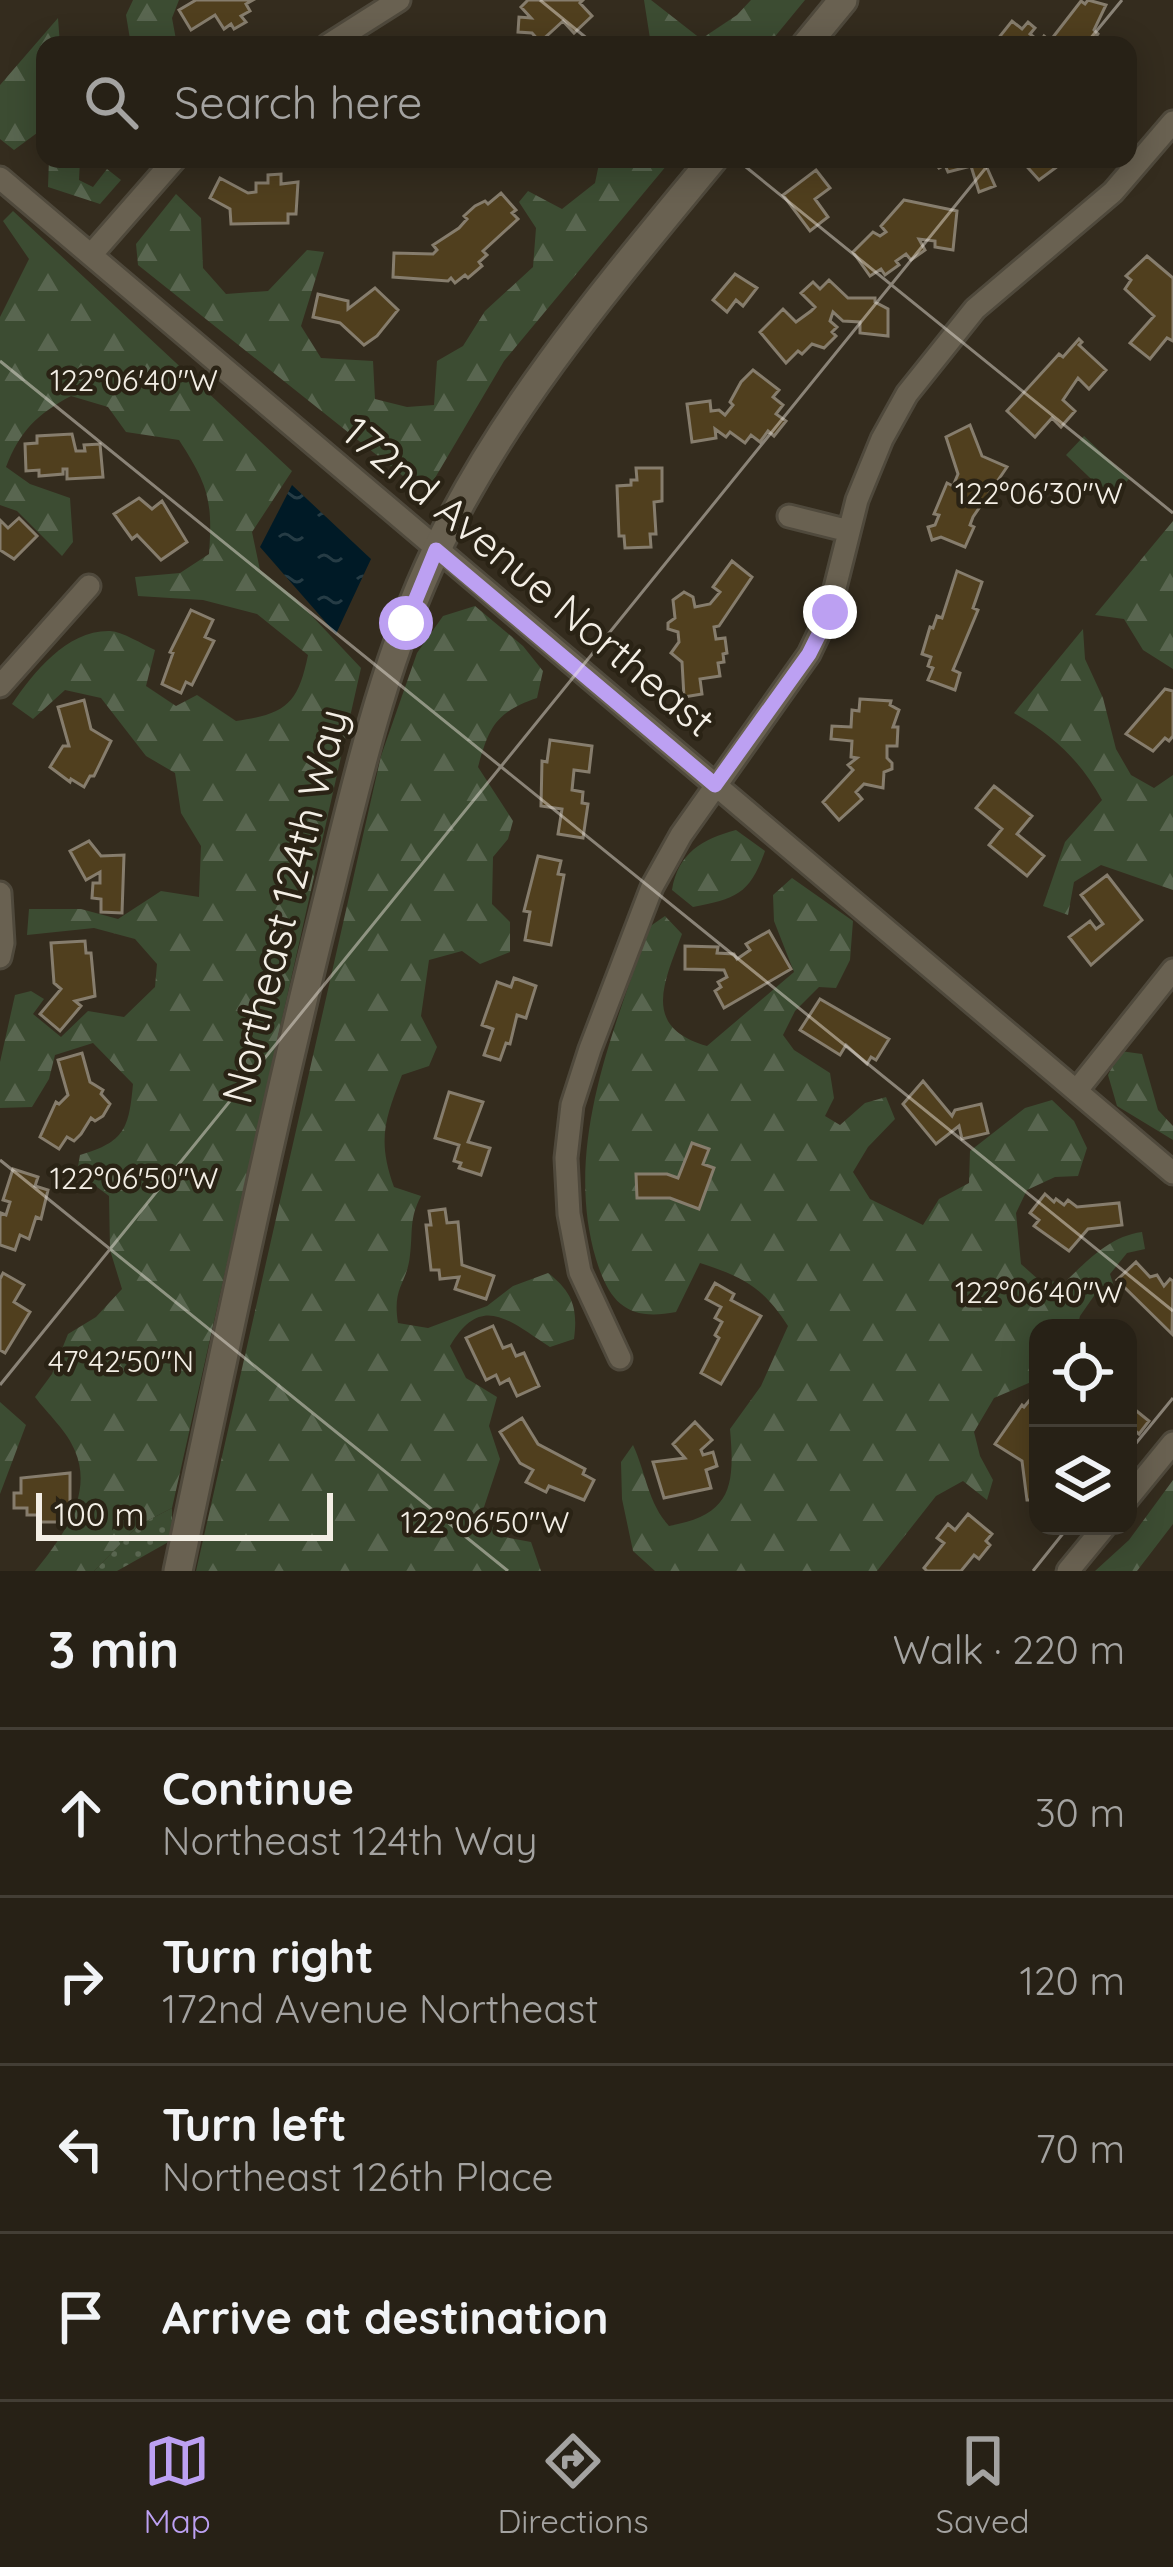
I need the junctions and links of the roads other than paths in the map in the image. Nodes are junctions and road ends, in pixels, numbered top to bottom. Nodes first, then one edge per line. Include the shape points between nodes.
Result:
1 (399, 0) edge
2 (843, 0) edge
3 (342, 36) edge
4 (813, 36) edge
5 (1173, 122) edge
6 (1137, 165) edge
7 (167, 168) edge
8 (705, 168) edge
9 (1134, 168) edge
10 (0, 178) edge
11 (91, 255) junction
12 (789, 516) dead end
13 (849, 531) junction
14 (436, 550) junction
15 (89, 586) dead end
16 (0, 686) edge
17 (715, 785) junction
18 (0, 892) edge
19 (0, 958) edge
20 (1173, 970) edge
21 (1076, 1090) junction
22 (1173, 1173) edge
23 (620, 1358) dead end
24 (1173, 1443) edge
25 (1137, 1487) edge
26 (1098, 1535) edge
27 (178, 1571) edge
28 (1068, 1571) edge

1 - 3 street
2 - 4 street
5 - 6 street
7 - 11 street
8 - 14 street, Northeast 124th Way via 564,340
9 - 13 street via 940,350 882,439
10 - 11 street, 172nd Avenue Northeast
11 - 14 street, 172nd Avenue Northeast
12 - 13 street
13 - 17 street via 830,612 809,654
14 - 17 street, 172nd Avenue Northeast
14 - 27 street, Northeast 124th Way via 377,703 280,1087
15 - 16 street
17 - 21 street, 172nd Avenue Northeast
17 - 23 street via 652,887 572,1105 566,1158 580,1272
18 - 19 street
20 - 21 street
21 - 22 street, 172nd Avenue Northeast
24 - 25 street
26 - 28 street

